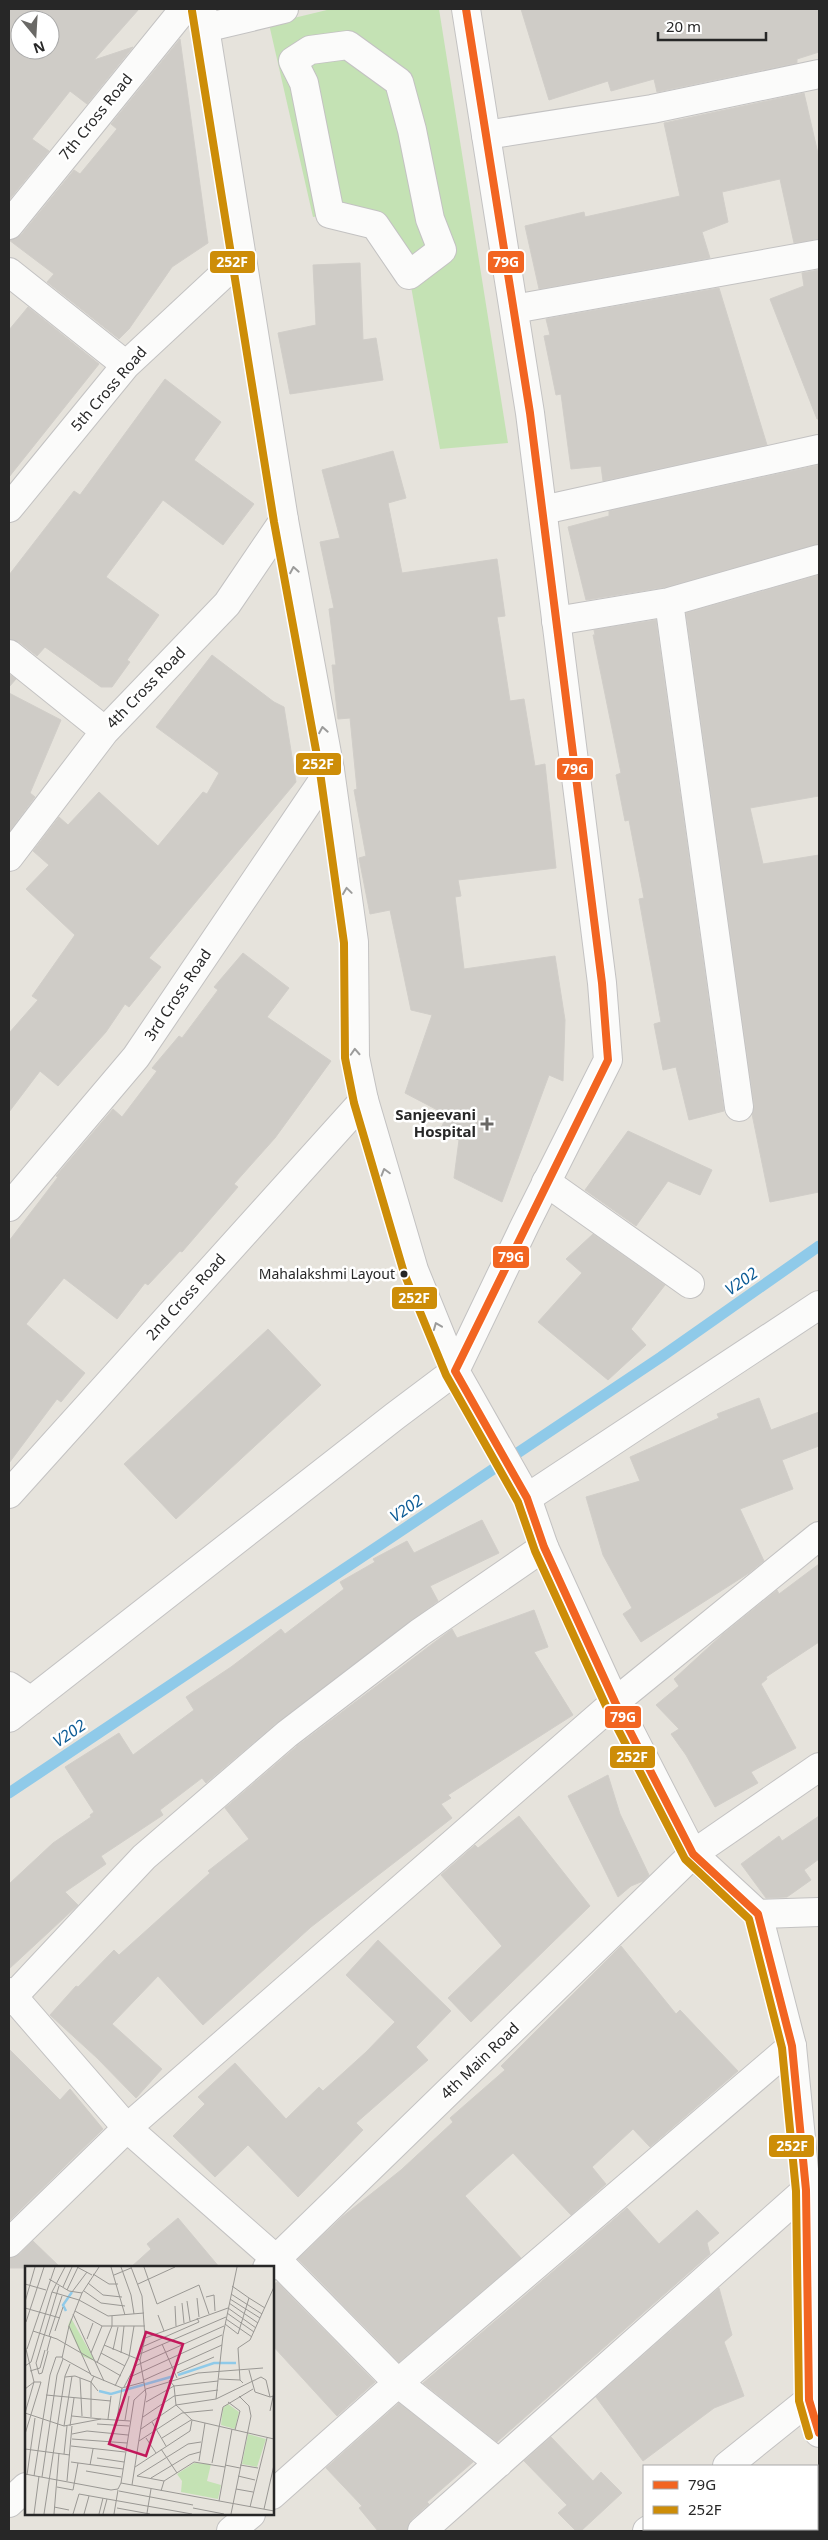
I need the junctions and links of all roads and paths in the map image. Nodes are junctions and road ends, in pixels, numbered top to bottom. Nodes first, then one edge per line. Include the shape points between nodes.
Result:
1 (184, 9) edge
2 (284, 9) edge
3 (466, 9) edge
4 (203, 19) edge
5 (819, 74) edge
6 (304, 83) joint
7 (486, 135) junction
8 (9, 225) edge
9 (819, 254) edge
10 (241, 258) junction
11 (9, 272) edge
12 (514, 309) junction
13 (126, 365) junction
14 (819, 449) edge
15 (9, 508) edge
16 (543, 510) junction
17 (284, 520) junction
18 (819, 559) edge
19 (669, 602) junction
20 (556, 621) junction
21 (9, 654) edge
22 (105, 731) junction
23 (330, 770) junction
24 (9, 857) edge
25 (364, 1100) junction
26 (739, 1106) dead end
27 (546, 1182) junction
28 (9, 1208) edge
29 (690, 1284) dead end
30 (819, 1305) edge
31 (455, 1371) junction
32 (9, 1494) edge
33 (526, 1498) junction
34 (819, 1536) edge
35 (544, 1547) junction
36 (9, 1686) edge
37 (31, 1701) junction
38 (615, 1702) junction
39 (9, 1718) edge
40 (819, 1767) edge
41 (693, 1854) junction
42 (819, 1912) edge
43 (758, 1914) junction
44 (10, 1996) edge
45 (792, 2046) junction
46 (127, 2128) junction
47 (806, 2190) junction
48 (9, 2243) edge
49 (272, 2263) edge
50 (398, 2383) junction
51 (809, 2400) junction
52 (819, 2433) edge
53 (499, 2463) junction
54 (728, 2465) edge
55 (25, 2488) edge
56 (274, 2492) edge
57 (9, 2503) edge
58 (250, 2515) edge
59 (231, 2531) edge
60 (422, 2531) edge

1 - 8 street, 7th Cross Road
2 - 4 street
3 - 7 street
4 - 10 street
5 - 7 street via 652,108
6 - 6 street via 294,61 310,50 348,45 399,82 430,219 442,250 409,275 375,225 330,214
7 - 12 street
9 - 12 street
10 - 13 street, 5th Cross Road
10 - 17 street
11 - 13 street
12 - 16 street
13 - 15 street, 5th Cross Road
14 - 16 street
16 - 20 street
17 - 22 street, 4th Cross Road via 227,604
23 -> 17 street
18 - 19 street
19 - 20 street
19 - 26 street
20 - 27 street via 602,983 608,1060
21 - 22 street
22 - 24 street, 4th Cross Road
25 -> 23 street via 355,1057 354,942
23 - 28 street, 3rd Cross Road via 136,1057
31 -> 25 street via 414,1270
25 - 32 street, 2nd Cross Road
27 - 29 street
27 - 31 street
30 - 33 street
31 - 33 street
31 - 37 street
33 - 35 street
34 - 38 street
35 - 38 street
35 - 44 street via 419,1633 287,1734 144,1857
36 - 37 street
37 - 39 street
38 - 41 street
38 - 46 street
40 - 41 street, 4th Main Road
41 - 43 street
41 - 49 street, 4th Main Road
42 - 43 street
43 - 45 street
44 - 46 street
45 - 47 street
45 - 50 street
46 - 48 street
46 - 49 street
47 - 51 street
47 - 53 street
49 - 50 street
50 - 53 street
50 - 56 street
51 - 52 street
51 - 54 street
53 - 60 street
55 - 57 street
58 - 59 street

